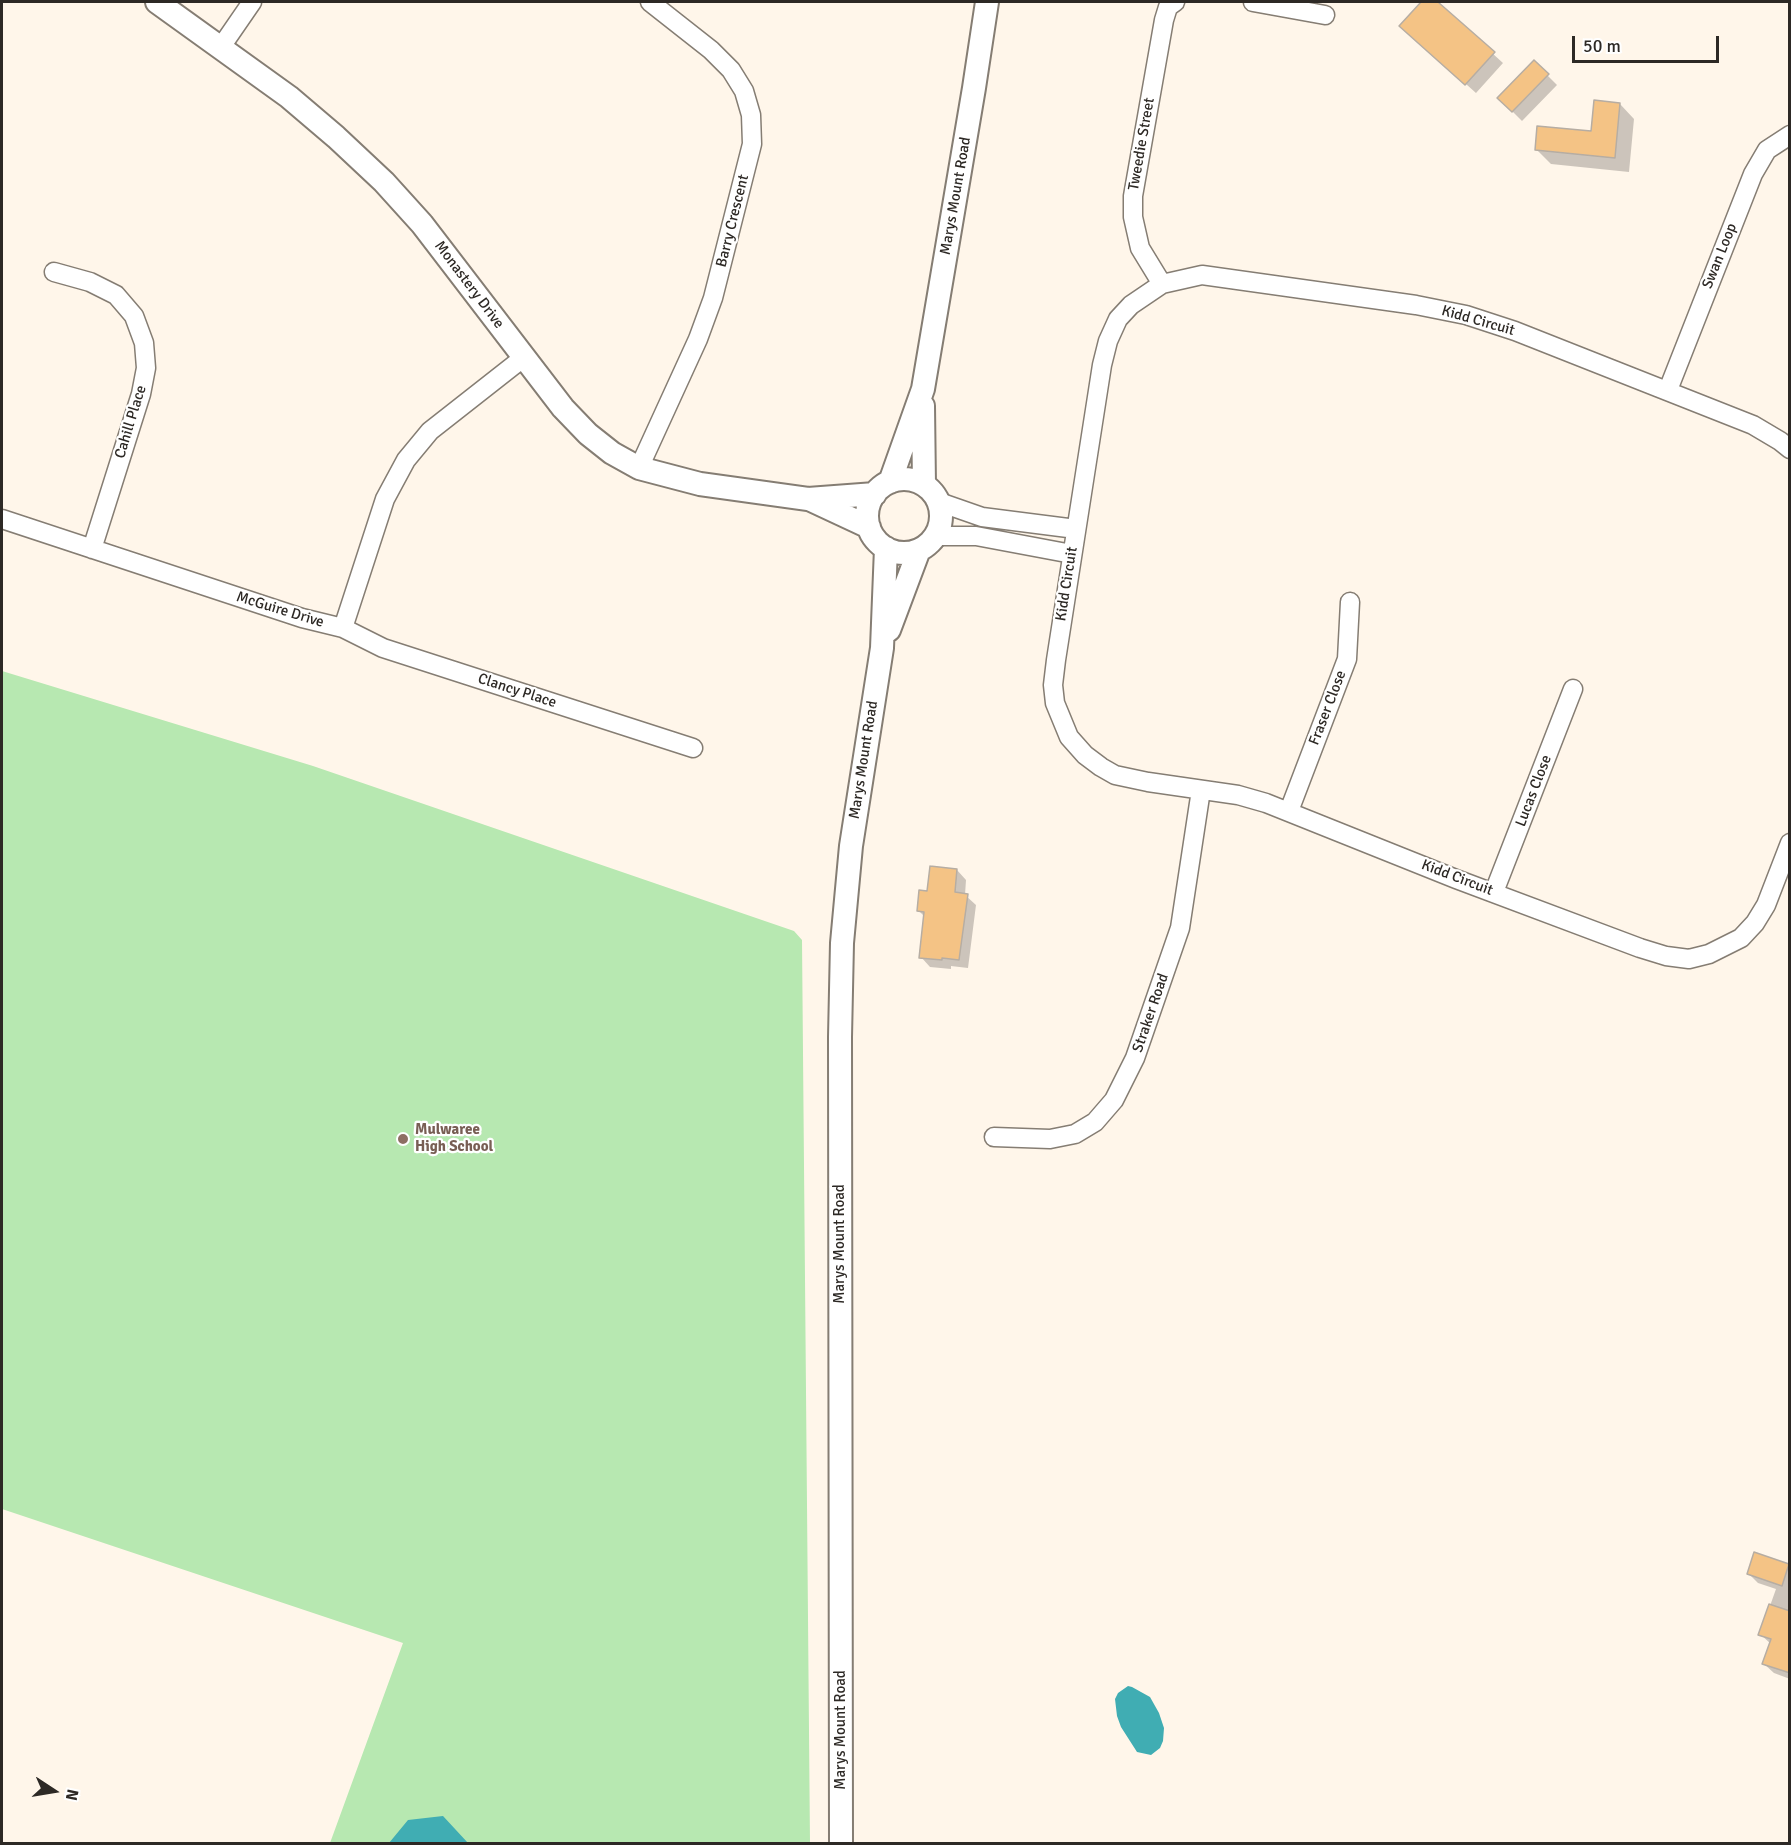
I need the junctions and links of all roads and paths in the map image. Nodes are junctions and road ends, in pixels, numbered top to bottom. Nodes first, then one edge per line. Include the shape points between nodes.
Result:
1 (157, 2) edge
2 (252, 2) edge
3 (650, 2) edge
4 (987, 2) edge
5 (1175, 2) edge
6 (1253, 2) edge
7 (1325, 15) dead end
8 (221, 47) junction
9 (1790, 135) edge
10 (54, 272) dead end
11 (1162, 284) junction
12 (523, 358) junction
13 (923, 389) junction
14 (1668, 390) junction
15 (1790, 449) edge
16 (639, 468) junction
17 (924, 485) junction
18 (883, 488) junction
19 (808, 499) junction
20 (939, 502) junction
21 (2, 519) edge
22 (869, 527) junction
23 (1076, 529) junction
24 (927, 543) junction
25 (886, 548) junction
26 (92, 549) junction
27 (1072, 554) junction
28 (1350, 602) dead end
29 (344, 628) junction
30 (882, 648) junction
31 (1572, 689) dead end
32 (693, 748) dead end
33 (1201, 790) junction
34 (1288, 811) junction
35 (1790, 843) edge
36 (1494, 892) junction
37 (994, 1137) dead end
38 (841, 1844) edge

1 - 8 street, Monastery Drive
2 - 8 street
3 - 16 street, Barry Crescent via 731,70 744,91 751,115 752,144 713,298
4 - 13 street, Marys Mount Road
5 - 11 street, Tweedie Street via 1168,7 1164,20 1132,196 1137,241
6 - 7 street
8 - 12 street, Monastery Drive via 289,97 384,182 443,251
9 - 14 street, Swan Loop via 1767,150 1752,174
10 - 26 street, Cahill Place via 90,282 116,295 134,316 144,342 146,368 141,394
11 - 14 street, Kidd Circuit via 1202,275 1466,315
11 - 23 street, Kidd Circuit via 1118,318 1108,340
12 - 16 street, Monastery Drive via 588,434
12 - 29 street, McGuire Drive via 430,431 406,460 385,499
13 - 17 street, Marys Mount Road
13 - 18 street, Marys Mount Road
14 - 15 street, Kidd Circuit via 1753,424
16 - 19 street, Monastery Drive via 700,484
17 - 18 street via 902,479
17 - 20 street
18 - 19 street, Monastery Drive
18 - 22 street via 869,504
19 - 22 street, Monastery Drive
20 - 23 street via 982,516
20 - 24 street via 940,525
21 - 26 street, McGuire Drive
22 - 25 street
23 - 27 street, Kidd Circuit
24 - 25 street via 908,553
24 - 27 street via 976,536
24 - 30 street, Marys Mount Road
25 - 30 street, Marys Mount Road
26 - 29 street, McGuire Drive via 302,618
27 - 33 street, Kidd Circuit via 1053,685 1055,703 1070,737 1085,755 1115,775
28 - 34 street, Fraser Close via 1347,659
29 - 32 street, Clancy Place via 383,648
30 - 38 street, Marys Mount Road via 851,846 842,943
31 - 36 street, Lucas Close
33 - 34 street, Kidd Circuit via 1238,795
33 - 37 street, Straker Road via 1180,928 1135,1058 1114,1101 1095,1122 1075,1134 1050,1139
34 - 36 street, Kidd Circuit
35 - 36 street, Kidd Circuit via 1755,923 1741,938 1689,959 1640,948

